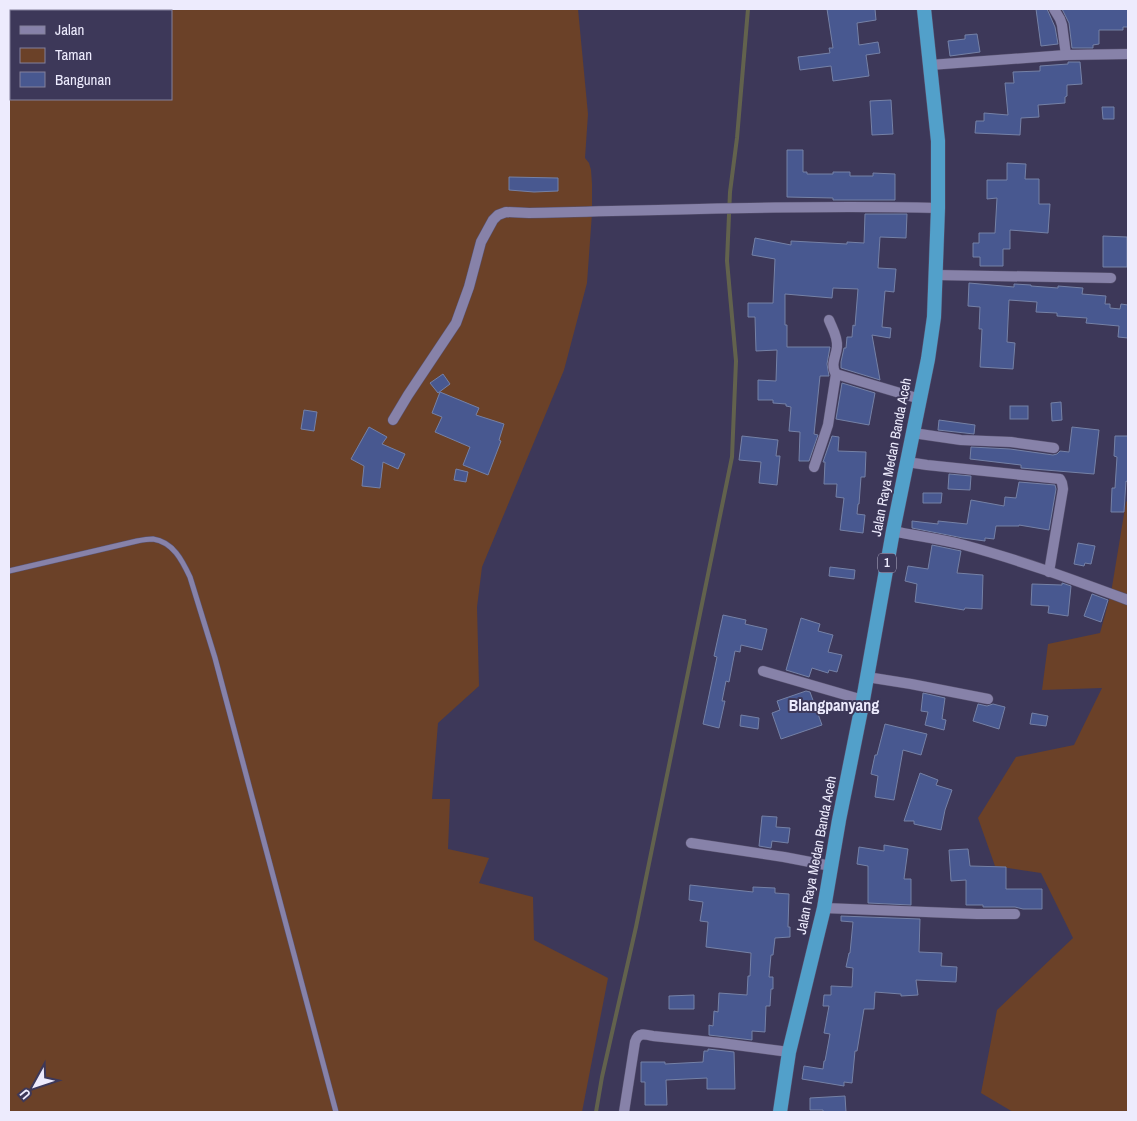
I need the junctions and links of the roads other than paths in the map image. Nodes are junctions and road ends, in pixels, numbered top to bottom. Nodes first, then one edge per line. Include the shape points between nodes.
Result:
1 (924, 9) edge
2 (1054, 9) edge
3 (1128, 54) edge
4 (1066, 55) junction
5 (930, 65) junction
6 (938, 208) junction
7 (936, 275) junction
8 (1111, 278) dead end
9 (829, 320) dead end
10 (836, 374) junction
11 (920, 399) junction
12 (394, 420) dead end
13 (913, 433) junction
14 (1054, 448) dead end
15 (907, 462) junction
16 (814, 467) dead end
17 (892, 531) junction
18 (9, 572) edge
19 (1049, 572) junction
20 (1128, 600) edge
21 (763, 671) dead end
22 (867, 677) junction
23 (988, 699) dead end
24 (863, 700) junction
25 (691, 842) dead end
26 (831, 866) junction
27 (824, 908) junction
28 (1015, 914) dead end
29 (789, 1052) junction
30 (336, 1112) edge
31 (624, 1112) edge
32 (780, 1112) edge

1 - 5 highway, Jalan Raya Medan Banda Aceh / 1
2 - 4 street via 1062,25
3 - 4 street
4 - 5 street
5 - 6 highway, Jalan Raya Medan Banda Aceh / 1 via 938,141
6 - 7 highway, Jalan Raya Medan Banda Aceh / 1
6 - 12 street via 716,208 506,212 498,215 481,242 470,287 456,323
7 - 8 street
7 - 11 highway, Jalan Raya Medan Banda Aceh / 1 via 934,317
9 - 10 street via 836,338 833,368
10 - 11 street
10 - 16 street via 828,425
11 - 13 highway, Jalan Raya Medan Banda Aceh / 1
13 - 14 street
13 - 15 highway, Jalan Raya Medan Banda Aceh / 1
15 - 17 highway, Jalan Raya Medan Banda Aceh / 1
15 - 19 street via 1060,479 1063,489
17 - 19 street via 963,545
17 - 22 highway, Jalan Raya Medan Banda Aceh / 1
18 - 30 lane via 152,539 170,546 184,564 215,658
19 - 20 street
21 - 24 street
22 - 23 street
22 - 24 highway, Jalan Raya Medan Banda Aceh / 1
24 - 26 highway, Jalan Raya Medan Banda Aceh / 1
25 - 26 street
26 - 27 highway, Jalan Raya Medan Banda Aceh / 1
27 - 28 street
27 - 29 highway, Jalan Raya Medan Banda Aceh / 1
29 - 31 street via 639,1035 635,1042
29 - 32 highway, Jalan Raya Medan Banda Aceh / 1

